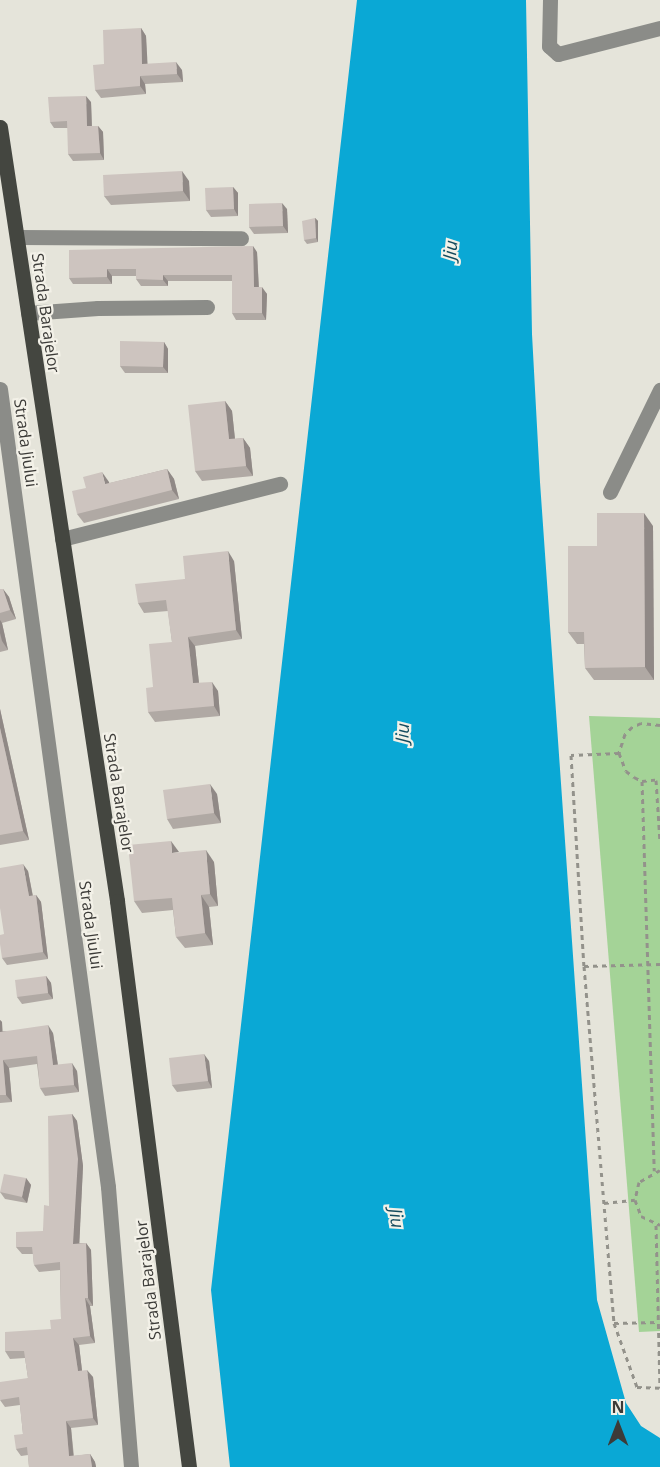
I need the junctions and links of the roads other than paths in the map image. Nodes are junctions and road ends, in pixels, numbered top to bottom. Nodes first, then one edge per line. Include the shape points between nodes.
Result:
1 (550, 0) edge
2 (660, 28) edge
3 (0, 127) edge
4 (18, 237) junction
5 (241, 238) dead end
6 (207, 307) dead end
7 (28, 313) junction
8 (0, 389) edge
9 (660, 390) edge
10 (280, 484) dead end
11 (610, 492) dead end
12 (62, 538) junction
13 (131, 1467) edge
14 (189, 1467) edge

1 - 2 street via 549,46 558,54
3 - 4 main road, Strada Barajelor
4 - 5 street
4 - 7 main road, Strada Barajelor
6 - 7 street
7 - 12 main road, Strada Barajelor
8 - 13 street, Strada Jiului via 108,1187
9 - 11 street
10 - 12 street
12 - 14 main road, Strada Barajelor via 148,1127

